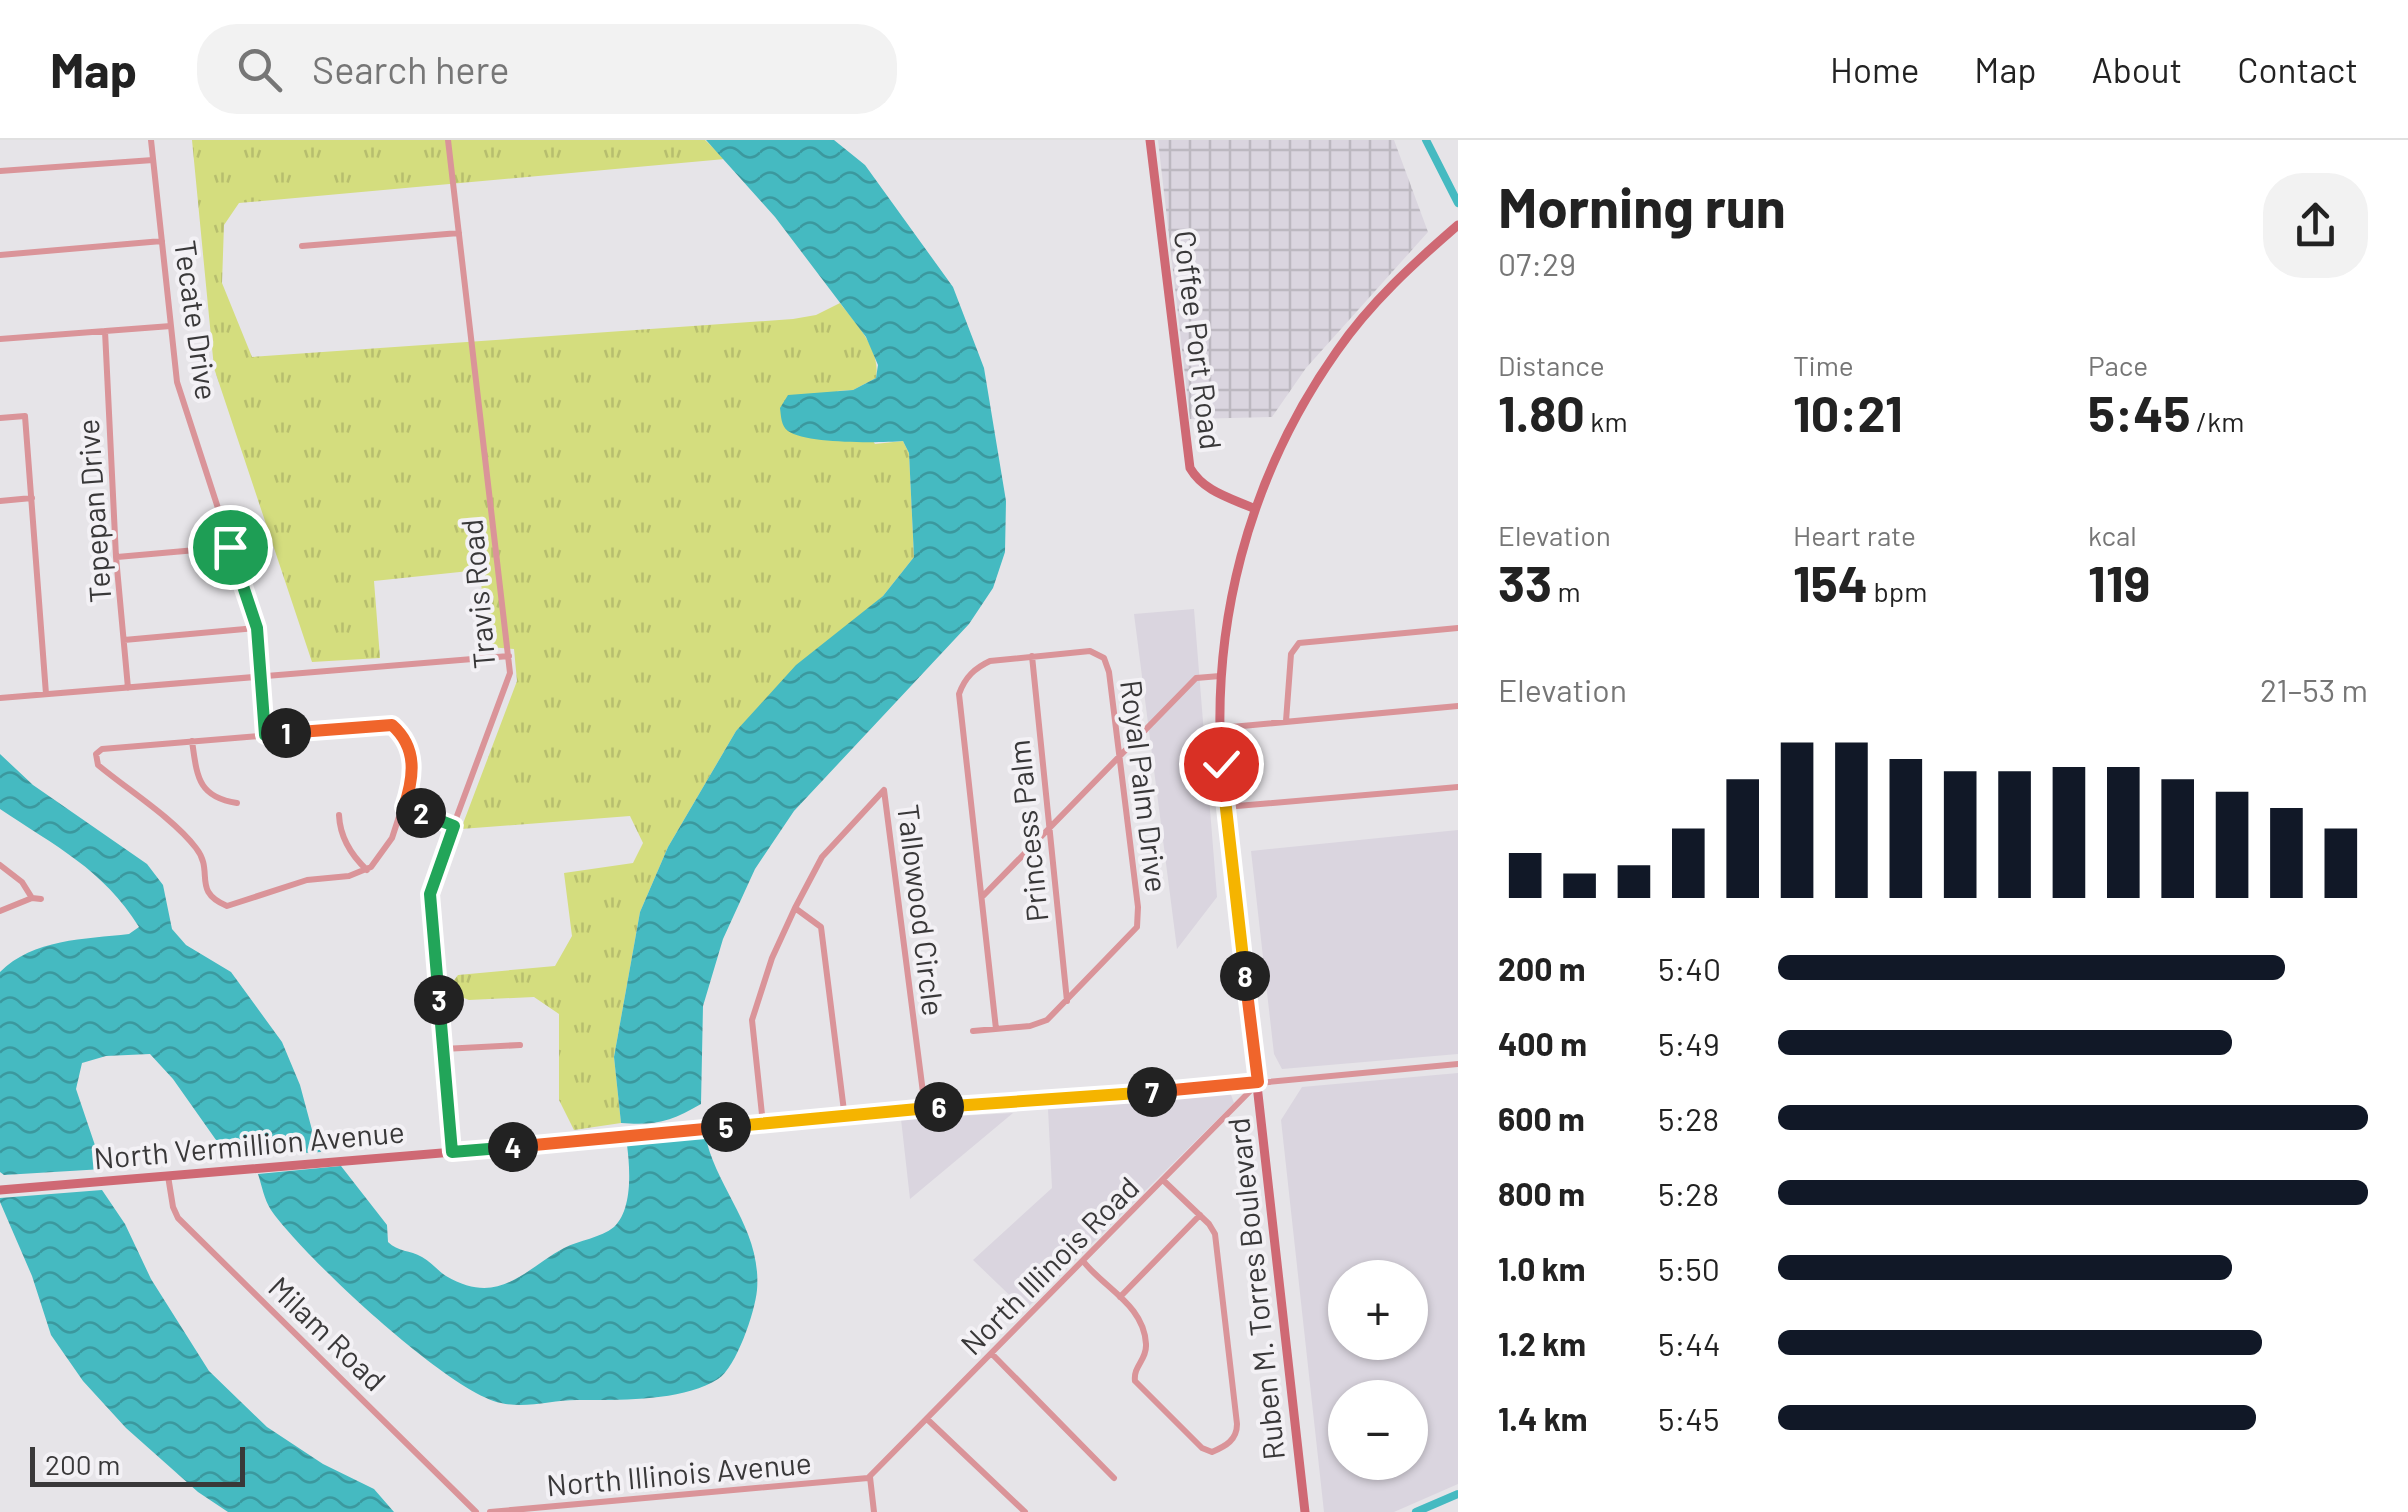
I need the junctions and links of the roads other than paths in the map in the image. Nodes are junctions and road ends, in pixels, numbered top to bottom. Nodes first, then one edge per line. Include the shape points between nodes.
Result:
1 (151, 140) edge
2 (448, 140) edge
3 (1150, 140) edge
4 (153, 160) junction
5 (0, 171) edge
6 (1454, 229) edge
7 (459, 233) junction
8 (162, 241) junction
9 (302, 246) dead end
10 (0, 255) edge
11 (171, 326) junction
12 (105, 331) junction
13 (0, 339) edge
14 (0, 418) edge
15 (32, 498) junction
16 (0, 501) edge
17 (1255, 509) junction
18 (230, 547) junction
19 (116, 557) junction
20 (257, 628) junction
21 (1458, 628) edge
22 (124, 640) junction
23 (508, 656) junction
24 (1032, 656) junction
25 (1220, 676) junction
26 (262, 677) junction
27 (128, 688) junction
28 (46, 694) junction
29 (0, 698) edge
30 (1458, 706) edge
31 (1286, 720) junction
32 (1219, 728) junction
33 (265, 735) junction
34 (192, 741) junction
35 (1119, 757) junction
36 (1458, 787) edge
37 (237, 802) dead end
38 (404, 807) junction
39 (1226, 807) junction
40 (338, 815) dead end
41 (454, 826) junction
42 (1050, 828) junction
43 (0, 865) edge
44 (367, 870) junction
45 (982, 898) junction
46 (794, 908) junction
47 (0, 911) edge
48 (1067, 1002) junction
49 (996, 1029) junction
50 (973, 1031) dead end
51 (520, 1044) dead end
52 (443, 1049) junction
53 (1458, 1064) edge
54 (1258, 1082) junction
55 (925, 1108) junction
56 (845, 1118) junction
57 (763, 1124) junction
58 (452, 1152) junction
59 (168, 1176) junction
60 (1164, 1181) junction
61 (0, 1190) edge
62 (1200, 1214) junction
63 (1083, 1262) junction
64 (1120, 1297) junction
65 (992, 1354) junction
66 (927, 1419) junction
67 (870, 1477) junction
68 (1114, 1478) dead end
69 (476, 1512) edge
70 (490, 1512) edge
71 (874, 1512) edge
72 (1025, 1512) edge
73 (1305, 1512) edge

1 - 4 street, Tecate Drive
2 - 7 street, Travis Road
3 - 17 street, Coffee Port Road via 1190,468 1208,488
4 - 5 street
4 - 8 street, Tecate Drive
6 - 17 street, Ruben M. Torres Boulevard via 1383,295 1337,350 1284,436
7 - 9 street
7 - 23 street, Travis Road
8 - 10 street
8 - 11 street, Tecate Drive
11 - 12 street
11 - 18 street, Tecate Drive via 176,382
12 - 13 street
12 - 19 street, Tepepan Drive
14 - 15 street via 25,416
15 - 16 street
15 - 28 street
17 - 25 street, Ruben M. Torres Boulevard via 1234,584
18 - 19 street
18 - 20 street, Tecate Drive
19 - 22 street, Tepepan Drive
20 - 22 street
20 - 26 street, Tecate Drive
21 - 31 street via 1299,643 1291,654
22 - 27 street, Tepepan Drive
23 - 26 street
23 - 41 street, Travis Road via 510,673
24 - 35 street, Royal Palm Drive via 1090,651 1104,658
24 - 42 street, Princess Palm
24 - 45 street, Royal Palm Drive via 978,666 960,694
25 - 32 street, Ruben M. Torres Boulevard
25 - 35 street via 1196,678
26 - 27 street
26 - 33 street, Tecate Drive
27 - 28 street
28 - 29 street
30 - 31 street
31 - 32 street
32 - 39 street, Ruben M. Torres Boulevard
33 - 34 street
33 - 38 street via 392,725 412,757
34 - 37 street via 198,782
34 - 44 street via 96,754 98,765 200,852 205,891 214,901 227,906 307,880
35 - 42 street
35 - 48 street, Royal Palm Drive via 1137,927
36 - 39 street
38 - 41 street
38 - 44 street via 392,838
39 - 54 street, Ruben M. Torres Boulevard
40 - 44 street via 344,840
41 - 52 street, Travis Road via 430,894
42 - 45 street
42 - 48 street, Princess Palm
43 - 47 street via 37,899
45 - 49 street
46 - 55 street, Tallowood Circle via 822,858 884,790
46 - 56 street via 822,927
46 - 57 street, Tallowood Circle via 752,1020
48 - 49 street, Royal Palm Drive via 1047,1020
49 - 50 street, Royal Palm Drive
51 - 52 street
52 - 58 street, Travis Road
53 - 54 street, North Vermillion Avenue
54 - 55 street, North Vermillion Avenue
54 - 60 street, North Illinois Road
54 - 73 street, Ruben M. Torres Boulevard
55 - 56 street, North Vermillion Avenue
56 - 57 street, North Vermillion Avenue
57 - 58 street, North Vermillion Avenue
58 - 59 street, North Vermillion Avenue
59 - 61 street, North Vermillion Avenue
59 - 69 street, Milam Road via 178,1218
60 - 62 street
60 - 63 street, North Illinois Road
62 - 64 street
62 - 64 street via 1215,1234 1237,1424 1223,1447 1202,1448 1135,1381 1146,1353 1145,1332
63 - 64 street
63 - 65 street, North Illinois Road
65 - 66 street, North Illinois Road
65 - 68 street
66 - 67 street, North Illinois Road
66 - 72 street
67 - 70 street, North Illinois Avenue
67 - 71 street

